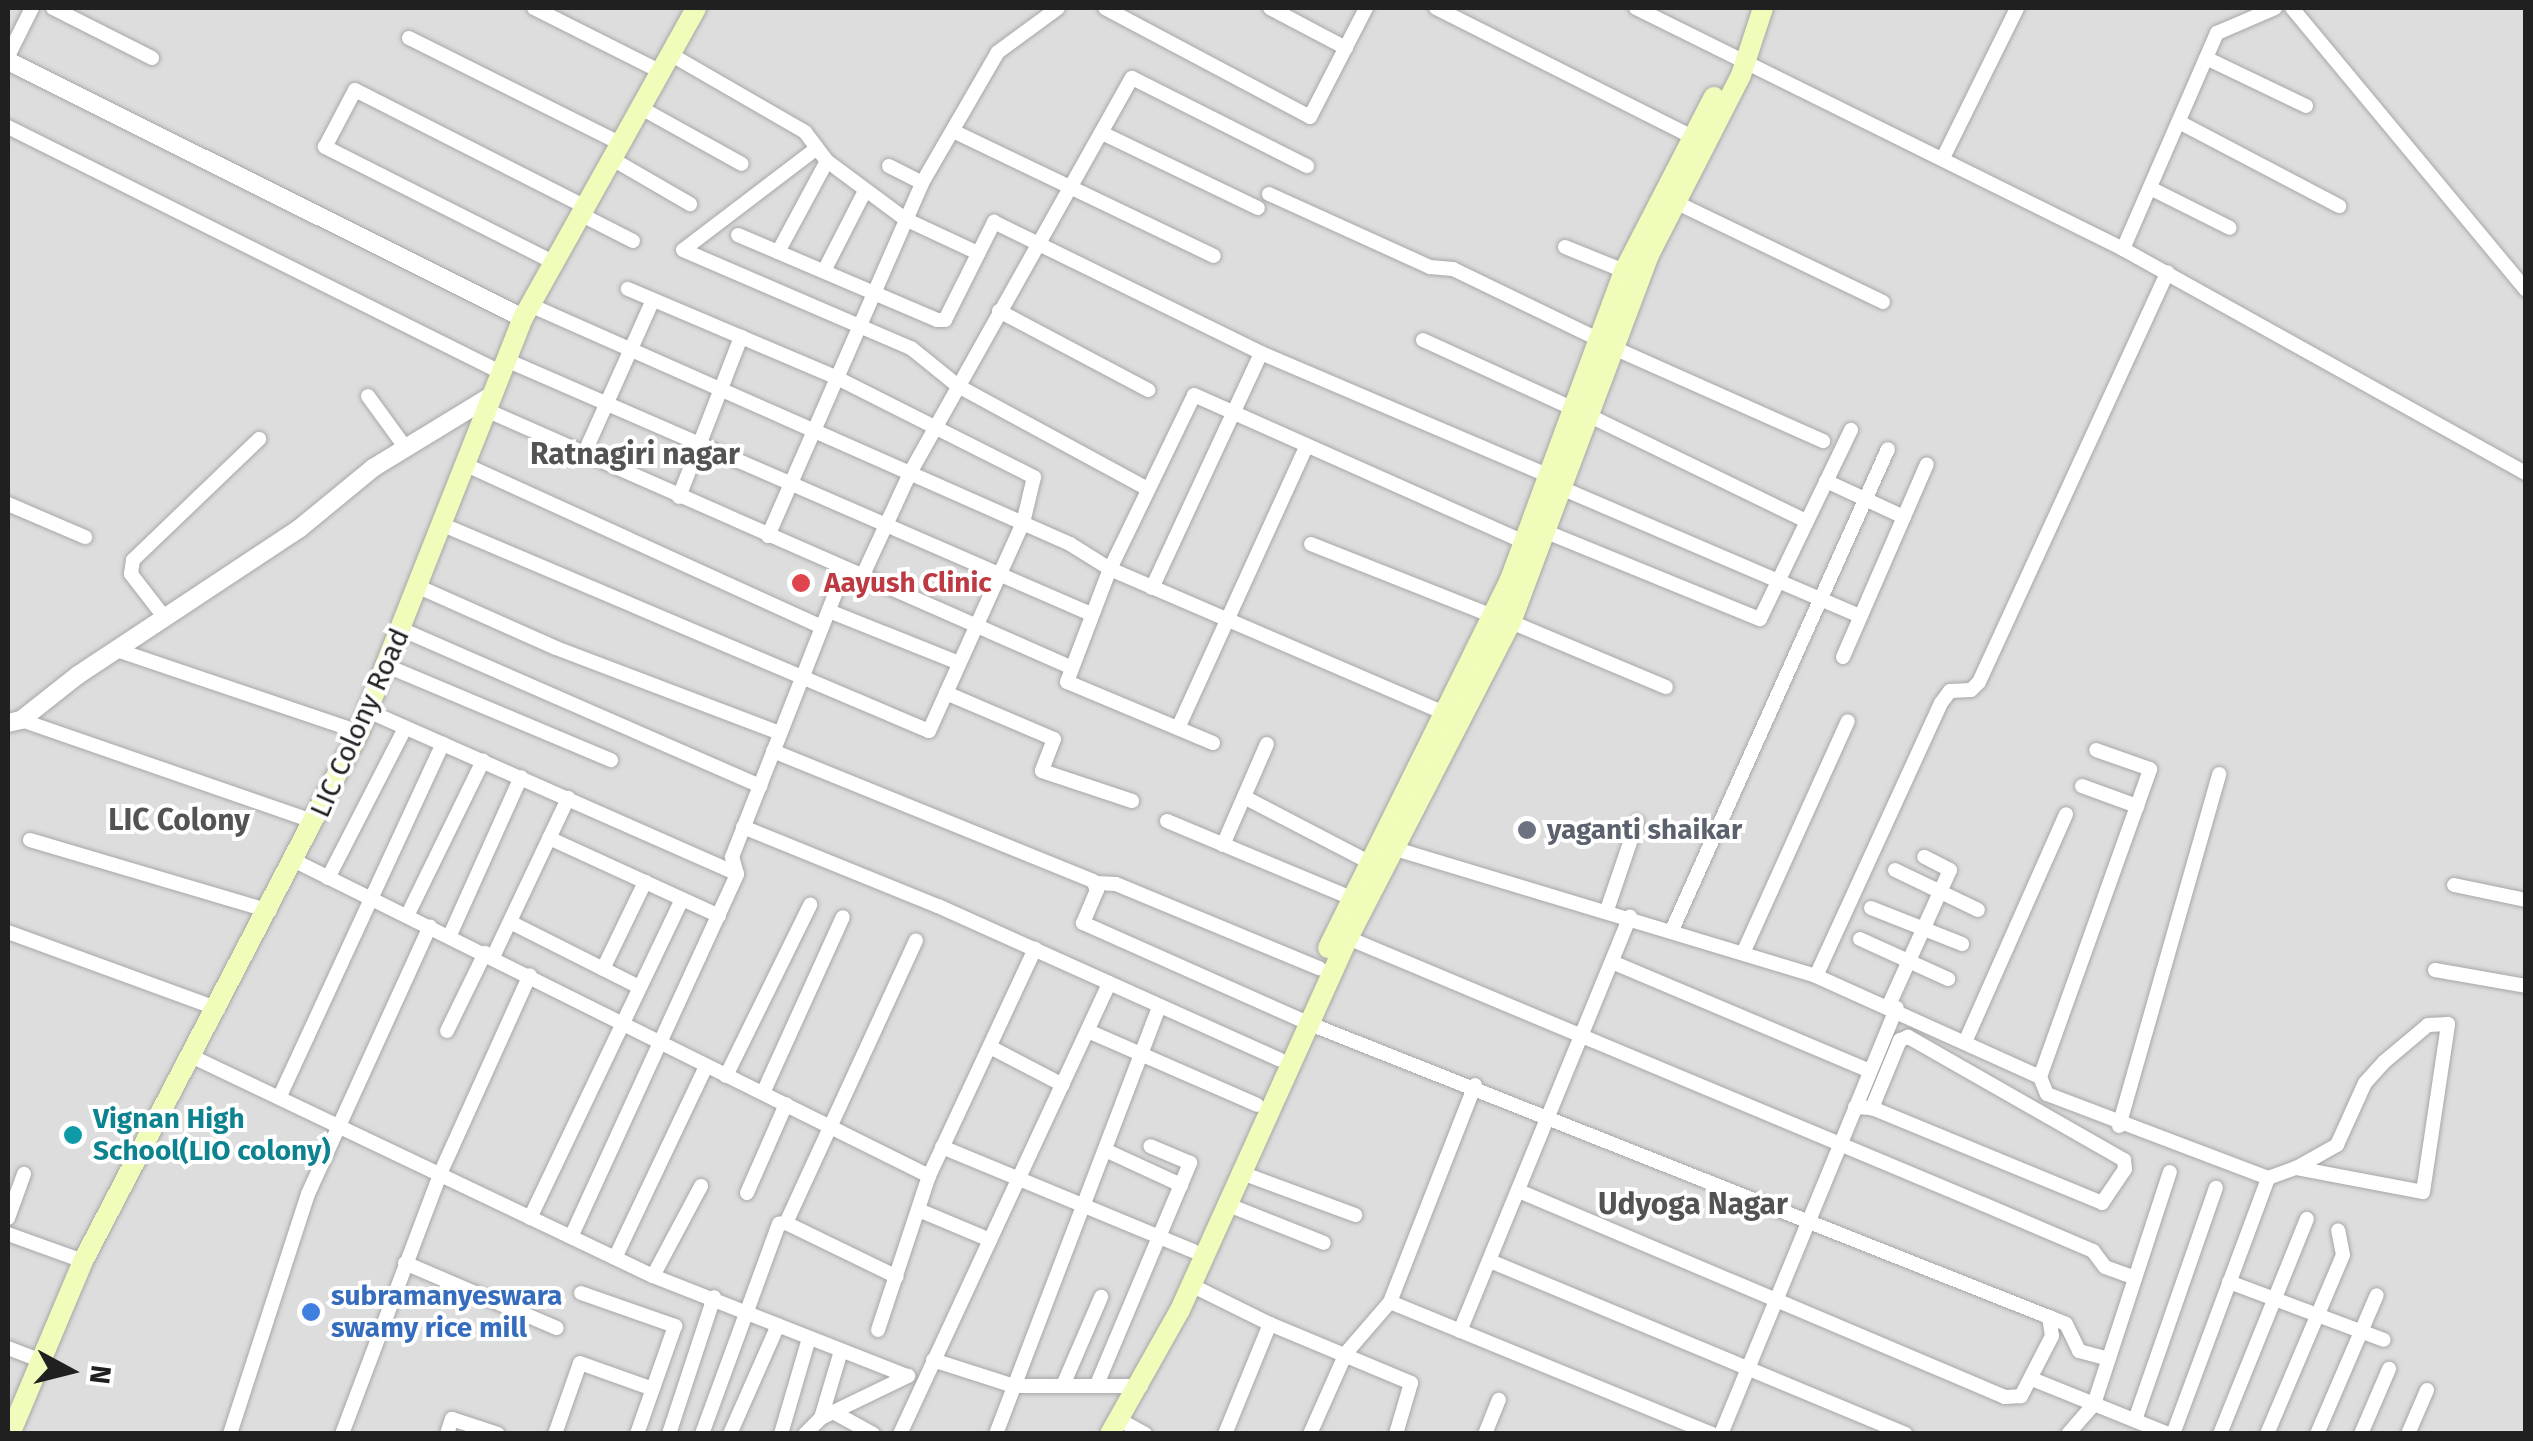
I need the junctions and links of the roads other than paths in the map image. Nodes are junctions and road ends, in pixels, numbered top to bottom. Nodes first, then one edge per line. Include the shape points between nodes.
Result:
1 (32, 8) edge
2 (53, 8) edge
3 (534, 8) edge
4 (696, 8) edge
5 (1058, 8) edge
6 (1105, 8) edge
7 (1270, 8) edge
8 (1366, 8) edge
9 (1436, 8) edge
10 (1636, 8) edge
11 (1763, 8) edge
12 (2017, 8) edge
13 (2292, 8) edge
14 (2270, 11) edge
15 (409, 38) dead end
16 (1346, 48) junction
17 (8, 58) edge
18 (152, 58) dead end
19 (2206, 58) junction
20 (666, 63) junction
21 (1742, 63) junction
22 (2306, 106) dead end
23 (642, 108) junction
24 (2179, 122) junction
25 (8, 127) edge
26 (953, 131) junction
27 (1102, 133) junction
28 (1692, 136) junction
29 (618, 152) junction
30 (822, 155) junction
31 (1943, 158) junction
32 (742, 164) dead end
33 (889, 166) dead end
34 (1307, 166) dead end
35 (922, 183) junction
36 (2150, 188) junction
37 (1069, 189) junction
38 (865, 191) junction
39 (1269, 194) dead end
40 (1673, 201) junction
41 (690, 204) dead end
42 (2339, 206) dead end
43 (1258, 208) dead end
44 (586, 212) junction
45 (905, 219) junction
46 (2230, 228) dead end
47 (738, 234) dead end
48 (633, 240) dead end
49 (1037, 244) junction
50 (1566, 248) dead end
51 (2123, 249) junction
52 (778, 252) junction
53 (978, 253) junction
54 (1214, 256) dead end
55 (555, 263) junction
56 (824, 271) junction
57 (1624, 271) junction
58 (2168, 272) junction
59 (628, 289) dead end
60 (2526, 290) edge
61 (871, 292) junction
62 (653, 300) junction
63 (1882, 302) dead end
64 (527, 311) junction
65 (999, 311) junction
66 (856, 325) junction
67 (741, 337) junction
68 (1423, 340) dead end
69 (1606, 344) junction
70 (630, 350) junction
71 (1261, 353) junction
72 (501, 365) junction
73 (833, 376) junction
74 (958, 386) junction
75 (1148, 390) dead end
76 (720, 391) junction
77 (368, 396) dead end
78 (488, 403) junction
79 (606, 404) junction
80 (1584, 413) junction
81 (1233, 414) junction
82 (937, 425) junction
83 (1851, 430) dead end
84 (811, 432) junction
85 (259, 439) dead end
86 (1823, 440) dead end
87 (700, 444) junction
88 (406, 447) junction
89 (1306, 447) junction
90 (1888, 449) dead end
91 (584, 454) junction
92 (464, 464) junction
93 (1927, 464) dead end
94 (910, 473) junction
95 (2526, 473) edge
96 (1826, 481) junction
97 (790, 483) junction
98 (1559, 484) junction
99 (1148, 489) junction
100 (679, 496) junction
101 (1865, 499) junction
102 (8, 504) edge
103 (1904, 517) junction
104 (1806, 521) junction
105 (1023, 522) junction
106 (442, 524) junction
107 (888, 525) junction
108 (1550, 533) junction
109 (84, 536) dead end
110 (768, 536) junction
111 (1311, 544) dead end
112 (1526, 544) junction
113 (1110, 569) junction
114 (844, 570) junction
115 (1000, 574) junction
116 (862, 577) junction
117 (1778, 579) junction
118 (419, 586) junction
119 (1152, 588) junction
120 (1820, 598) junction
121 (828, 611) junction
122 (1091, 614) junction
123 (1860, 616) junction
124 (165, 618) junction
125 (1228, 619) junction
126 (1502, 619) junction
127 (977, 624) junction
128 (822, 627) junction
129 (403, 630) junction
130 (117, 650) junction
131 (1842, 657) dead end
132 (960, 663) junction
133 (387, 666) junction
134 (1068, 666) junction
135 (802, 679) junction
136 (1666, 687) dead end
137 (946, 692) junction
138 (368, 711) junction
139 (1445, 713) junction
140 (11, 722) edge
141 (1848, 722) dead end
142 (405, 728) junction
143 (1178, 728) junction
144 (359, 732) junction
145 (780, 733) junction
146 (1213, 743) dead end
147 (443, 744) junction
148 (1267, 744) dead end
149 (2096, 750) dead end
150 (773, 751) junction
151 (611, 760) dead end
152 (483, 761) junction
153 (2219, 774) dead end
154 (521, 778) junction
155 (760, 786) junction
156 (2082, 786) dead end
157 (1244, 797) junction
158 (568, 798) junction
159 (1132, 801) dead end
160 (2137, 806) junction
161 (2066, 814) dead end
162 (1167, 821) dead end
163 (315, 822) junction
164 (1636, 822) dead end
165 (743, 827) junction
166 (549, 838) junction
167 (30, 840) dead end
168 (1223, 845) junction
169 (1380, 851) junction
170 (1924, 857) dead end
171 (295, 861) junction
172 (1895, 870) dead end
173 (738, 874) junction
174 (328, 878) junction
175 (645, 882) junction
176 (1096, 883) junction
177 (2454, 884) dead end
178 (1940, 891) junction
179 (1351, 898) junction
180 (682, 899) junction
181 (2526, 900) edge
182 (371, 902) junction
183 (810, 905) dead end
184 (1871, 908) dead end
185 (1607, 910) junction
186 (1978, 910) dead end
187 (270, 911) junction
188 (407, 916) junction
189 (719, 916) junction
190 (843, 917) dead end
191 (1630, 917) junction
192 (510, 922) junction
193 (430, 926) junction
194 (1672, 930) junction
195 (1922, 930) junction
196 (8, 932) edge
197 (450, 936) junction
198 (1348, 938) junction
199 (916, 940) dead end
200 (1860, 940) dead end
201 (1962, 944) dead end
202 (1035, 949) junction
203 (1744, 951) junction
204 (489, 955) junction
205 (1612, 962) junction
206 (1907, 962) junction
207 (1319, 968) junction
208 (603, 969) junction
209 (2436, 970) dead end
210 (530, 975) junction
211 (1816, 976) junction
212 (1948, 978) dead end
213 (1109, 984) junction
214 (2526, 986) edge
215 (639, 987) junction
216 (1893, 1007) junction
217 (1159, 1008) junction
218 (218, 1009) junction
219 (622, 1021) junction
220 (1303, 1021) junction
221 (447, 1031) dead end
222 (1088, 1031) junction
223 (1582, 1038) junction
224 (1966, 1040) junction
225 (662, 1043) junction
226 (990, 1047) junction
227 (1141, 1054) junction
228 (193, 1057) junction
229 (1278, 1059) junction
230 (706, 1066) junction
231 (1870, 1071) junction
232 (726, 1076) junction
233 (2040, 1076) junction
234 (1063, 1085) junction
235 (1475, 1085) junction
236 (763, 1093) junction
237 (280, 1096) junction
238 (786, 1104) junction
239 (1256, 1105) junction
240 (1855, 1107) junction
241 (1872, 1108) junction
242 (1551, 1115) junction
243 (2120, 1126) junction
244 (336, 1128) junction
245 (826, 1128) junction
246 (1839, 1144) junction
247 (1150, 1146) dead end
248 (942, 1147) junction
249 (1105, 1150) junction
250 (2296, 1168) junction
251 (1239, 1172) junction
252 (2170, 1172) dead end
253 (24, 1174) dead end
254 (440, 1174) junction
255 (929, 1176) junction
256 (2268, 1178) junction
257 (1018, 1179) junction
258 (1181, 1185) junction
259 (700, 1186) dead end
260 (2216, 1188) dead end
261 (1519, 1191) junction
262 (747, 1193) dead end
263 (1226, 1204) junction
264 (1084, 1206) junction
265 (921, 1211) junction
266 (1356, 1215) dead end
267 (8, 1218) edge
268 (530, 1218) junction
269 (2307, 1219) dead end
270 (786, 1222) junction
271 (1807, 1222) junction
272 (2338, 1230) dead end
273 (8, 1234) edge
274 (571, 1237) junction
275 (1160, 1238) junction
276 (990, 1240) junction
277 (1324, 1243) dead end
278 (1193, 1251) junction
279 (615, 1258) junction
280 (83, 1261) junction
281 (1490, 1261) junction
282 (405, 1263) junction
283 (654, 1276) junction
284 (897, 1277) junction
285 (2135, 1278) junction
286 (2228, 1282) junction
287 (1191, 1285) junction
288 (581, 1292) dead end
289 (2377, 1294) dead end
290 (1101, 1297) dead end
291 (1776, 1297) junction
292 (714, 1298) junction
293 (2275, 1299) junction
294 (1390, 1302) junction
295 (746, 1309) junction
296 (2316, 1314) junction
297 (2049, 1317) junction
298 (1270, 1324) junction
299 (778, 1325) junction
300 (558, 1328) dead end
301 (878, 1330) dead end
302 (2361, 1330) junction
303 (1460, 1332) junction
304 (809, 1338) junction
305 (2384, 1340) dead end
306 (8, 1348) edge
307 (840, 1351) junction
308 (1346, 1353) junction
309 (2108, 1359) junction
310 (40, 1360) junction
311 (933, 1360) junction
312 (1747, 1369) junction
313 (2389, 1369) dead end
314 (914, 1379) junction
315 (2032, 1379) junction
316 (1098, 1382) junction
317 (1064, 1384) junction
318 (1136, 1384) junction
319 (1014, 1386) junction
320 (653, 1389) junction
321 (2427, 1390) dead end
322 (1499, 1400) dead end
323 (2094, 1404) junction
324 (827, 1415) junction
325 (2134, 1420) junction
326 (1115, 1427) edge
327 (905, 1432) edge
328 (1489, 1432) edge
329 (10, 1434) edge
330 (230, 1434) edge
331 (342, 1434) edge
332 (447, 1434) edge
333 (498, 1434) edge
334 (555, 1434) edge
335 (637, 1434) edge
336 (669, 1434) edge
337 (702, 1434) edge
338 (730, 1434) edge
339 (781, 1434) edge
340 (805, 1434) edge
341 (873, 1434) edge
342 (996, 1434) edge
343 (1094, 1434) edge
344 (1145, 1434) edge
345 (1225, 1434) edge
346 (1310, 1434) edge
347 (1396, 1434) edge
348 (1712, 1434) edge
349 (1721, 1434) edge
350 (1905, 1434) edge
351 (2068, 1434) edge
352 (2170, 1434) edge
353 (2220, 1434) edge
354 (2267, 1434) edge
355 (2317, 1434) edge
356 (2362, 1434) edge
357 (2408, 1434) edge

1 - 17 street
2 - 18 street
3 - 20 street
4 - 20 main road, LIC Colony Road
5 - 26 street via 998,52
6 - 16 street via 1310,117
7 - 16 street
8 - 16 street
9 - 28 street
10 - 21 street
11 - 21 main road
12 - 31 street
13 - 60 street
14 - 19 street via 2217,33
15 - 29 street
17 - 64 street
19 - 22 street
19 - 24 street
20 - 23 main road, LIC Colony Road
20 - 30 street via 805,132
21 - 28 main road
21 - 31 street
21 - 40 main road
23 - 29 main road, LIC Colony Road
23 - 32 street
24 - 36 street
24 - 42 street
25 - 72 street
26 - 35 street
26 - 37 street
27 - 34 street via 1132,78
27 - 37 street
27 - 43 street
28 - 57 main road
29 - 41 street
29 - 44 main road, LIC Colony Road
30 - 38 street
30 - 52 street
30 - 66 street via 781,170 683,250
31 - 51 street
33 - 35 street
35 - 45 street
36 - 46 street
36 - 51 street
37 - 49 street
37 - 54 street
38 - 45 street
38 - 56 street
39 - 69 street via 1430,267 1453,269
40 - 63 street
40 - 69 main road
44 - 48 street
44 - 55 main road, LIC Colony Road
44 - 55 street via 355,90 326,148
45 - 53 street
45 - 61 street
47 - 52 street
49 - 53 street via 994,222
49 - 65 street
49 - 71 street
50 - 57 street
51 - 58 street
52 - 56 street
53 - 61 street via 944,320
55 - 64 main road, LIC Colony Road
56 - 61 street
57 - 69 main road
58 - 95 street
58 - 211 street via 1979,682 1971,690 1950,691 1941,702
59 - 62 street
61 - 66 street
62 - 67 street
62 - 70 street
64 - 70 street
64 - 72 main road, LIC Colony Road
65 - 74 street
65 - 75 street
66 - 73 street
66 - 74 street via 926,356
67 - 73 street
67 - 76 street
68 - 80 street
69 - 80 main road
69 - 86 street
70 - 76 street
70 - 79 street
71 - 81 street
71 - 98 street
72 - 78 main road, LIC Colony Road
72 - 79 street
73 - 82 street
73 - 84 street
74 - 82 street
74 - 99 street
76 - 84 street
76 - 87 street
77 - 88 street
78 - 88 street
78 - 91 street
78 - 92 main road, LIC Colony Road
79 - 87 street
79 - 91 street
80 - 98 main road
80 - 104 street
81 - 89 street
81 - 99 street via 1194,395
81 - 119 street
82 - 94 street
82 - 105 street via 1034,477
83 - 96 street
84 - 94 street
84 - 97 street
85 - 124 street via 133,560 131,574
87 - 97 street
87 - 100 street
88 - 124 street
89 - 112 street
89 - 125 street
90 - 101 street
91 - 100 street
92 - 106 main road, LIC Colony Road
92 - 128 street
93 - 103 street
94 - 105 street
94 - 107 street
96 - 101 street
96 - 104 street
97 - 107 street
97 - 110 street
98 - 108 main road
98 - 112 main road
98 - 117 street
99 - 113 street
100 - 110 street
101 - 103 street
101 - 120 street
102 - 109 street
103 - 123 street
104 - 117 street
105 - 113 street
105 - 115 street
106 - 118 main road, LIC Colony Road
106 - 135 street
107 - 115 street
107 - 116 street
108 - 117 street via 1760,619
108 - 126 main road
110 - 114 street
111 - 126 street
112 - 126 main road
113 - 119 street
113 - 122 street
114 - 116 street
114 - 121 street
115 - 122 street
115 - 127 street
116 - 127 street
117 - 120 street
118 - 129 main road, LIC Colony Road
118 - 145 street via 556,648
119 - 125 street
120 - 123 street
120 - 194 street
121 - 128 street
121 - 132 street
122 - 134 street
123 - 131 street
124 - 130 street
125 - 139 street
125 - 143 street
126 - 136 street
126 - 139 main road
126 - 169 main road
127 - 132 street
127 - 134 street
128 - 135 street
129 - 133 main road, LIC Colony Road
129 - 155 street
130 - 140 street
130 - 144 street
132 - 137 street
133 - 138 main road, LIC Colony Road
133 - 151 street
134 - 143 street via 1066,682
135 - 137 street via 929,731
135 - 145 street
137 - 159 street via 1054,739 1042,771
138 - 142 street
138 - 144 main road, LIC Colony Road
139 - 169 main road
140 - 163 street
141 - 203 street
142 - 147 street
142 - 174 street
143 - 146 street
144 - 163 main road, LIC Colony Road
145 - 150 street
147 - 152 street
147 - 182 street
148 - 157 street
149 - 160 street via 2150,769
150 - 155 street
150 - 176 street
152 - 154 street
152 - 188 street
153 - 243 street
154 - 158 street
154 - 197 street
155 - 165 street
156 - 160 street
157 - 168 street
157 - 169 street
158 - 166 street
158 - 173 street
160 - 233 street
161 - 224 street
162 - 168 street
163 - 171 main road, LIC Colony Road
164 - 185 street
165 - 173 street via 732,858
165 - 202 street
166 - 175 street
166 - 192 street
167 - 187 street
168 - 179 street
169 - 179 main road
169 - 185 street
169 - 198 main road
170 - 178 street via 1950,870
171 - 174 street
171 - 187 main road, LIC Colony Road
172 - 178 street
173 - 189 street
174 - 182 street
175 - 180 street
175 - 208 street
176 - 207 street via 1116,884
176 - 220 street via 1082,923
177 - 181 street
178 - 186 street
178 - 195 street
179 - 207 main road
180 - 189 street
180 - 215 street
182 - 188 street
182 - 237 street
183 - 232 street
184 - 195 street
185 - 191 street
187 - 218 main road, LIC Colony Road
188 - 193 street
189 - 225 street
190 - 236 street
191 - 194 street
191 - 205 street
192 - 204 street
192 - 208 street
193 - 197 street
193 - 244 street
194 - 203 street
195 - 201 street
195 - 206 street
196 - 218 street
197 - 204 street
198 - 220 main road
198 - 223 street
199 - 245 street
200 - 206 street
202 - 213 street
202 - 226 street
203 - 211 street
204 - 210 street
204 - 221 street
205 - 223 street
205 - 231 street
206 - 212 street
206 - 216 street
207 - 220 main road
208 - 215 street
209 - 214 street
210 - 219 street
210 - 254 street
211 - 216 street
213 - 217 street
213 - 222 street
215 - 219 street
216 - 224 street
216 - 231 street
217 - 227 street
217 - 229 street
218 - 228 main road, LIC Colony Road
219 - 225 street
219 - 268 street
220 - 229 main road
220 - 235 street
220 - 251 main road
222 - 227 street
222 - 234 street
223 - 242 street
223 - 246 street
224 - 233 street
225 - 230 street
225 - 274 street
226 - 234 street
226 - 248 street
227 - 239 street
227 - 249 street
228 - 237 street
228 - 280 main road, LIC Colony Road
229 - 239 main road
230 - 232 street
230 - 279 street
231 - 240 street
232 - 236 street
233 - 243 street via 2047,1094
234 - 257 street
235 - 242 street
235 - 294 street
236 - 238 street
237 - 244 street
238 - 245 street
238 - 262 street
239 - 278 main road
240 - 241 street
240 - 246 street
241 - 241 street via 2102,1203 2125,1169 2124,1160 1908,1038 1900,1040
242 - 261 street
242 - 271 street
243 - 256 street
244 - 254 street
244 - 330 street via 282,1267
245 - 255 street
245 - 270 street
246 - 271 street
246 - 285 street via 2093,1251 2105,1267
247 - 258 street via 1187,1159
248 - 255 street
248 - 257 street
249 - 258 street
249 - 264 street
250 - 250 street via 2422,1192 2448,1024 2428,1025 2384,1062 2366,1083 2337,1146
250 - 256 street
251 - 263 main road
251 - 266 street
252 - 285 street
253 - 267 street
254 - 268 street
254 - 282 street
255 - 265 street
256 - 286 street
257 - 264 street
257 - 276 street
258 - 275 street
259 - 283 street
260 - 325 street
261 - 281 street
261 - 291 street
263 - 277 street
263 - 287 main road
264 - 275 street
264 - 319 street
265 - 276 street
265 - 284 street
268 - 274 street
269 - 293 street
270 - 284 street
270 - 295 street via 779,1224
271 - 291 street
271 - 297 street
272 - 296 street via 2343,1255
273 - 280 street
274 - 279 street
275 - 278 street
275 - 316 street
276 - 311 street
278 - 318 main road
279 - 283 street
280 - 310 main road, LIC Colony Road
281 - 303 street
281 - 312 street
282 - 300 street
282 - 331 street
283 - 292 street
284 - 301 street
285 - 309 street
286 - 293 street
286 - 352 street
287 - 298 street
287 - 318 main road
288 - 320 street via 675,1326
289 - 302 street
290 - 317 street
291 - 312 street
291 - 315 street via 2005,1397 2022,1396
292 - 295 street
292 - 336 street
293 - 296 street
293 - 353 street
294 - 303 street
294 - 308 street
295 - 299 street
295 - 337 street
296 - 302 street
296 - 354 street
297 - 309 street via 2066,1324 2079,1351
297 - 315 street via 2052,1336
298 - 308 street
298 - 345 street
299 - 304 street
299 - 338 street
302 - 305 street
302 - 355 street
303 - 348 street
304 - 307 street
304 - 339 street
306 - 310 street
307 - 314 street
307 - 324 street
308 - 346 street
308 - 347 street via 1410,1382
309 - 323 street
310 - 329 main road, LIC Colony Road
311 - 314 street
311 - 319 street
312 - 349 street
312 - 350 street
313 - 356 street
314 - 324 street
314 - 327 street
315 - 323 street
316 - 317 street
316 - 318 street
317 - 319 street
318 - 326 main road
318 - 343 main road
319 - 342 street
320 - 334 street via 580,1363
320 - 335 street
321 - 357 street
322 - 328 street
323 - 325 street
323 - 351 street
324 - 340 street
324 - 341 street
325 - 352 street
326 - 344 street
332 - 333 street via 452,1419

